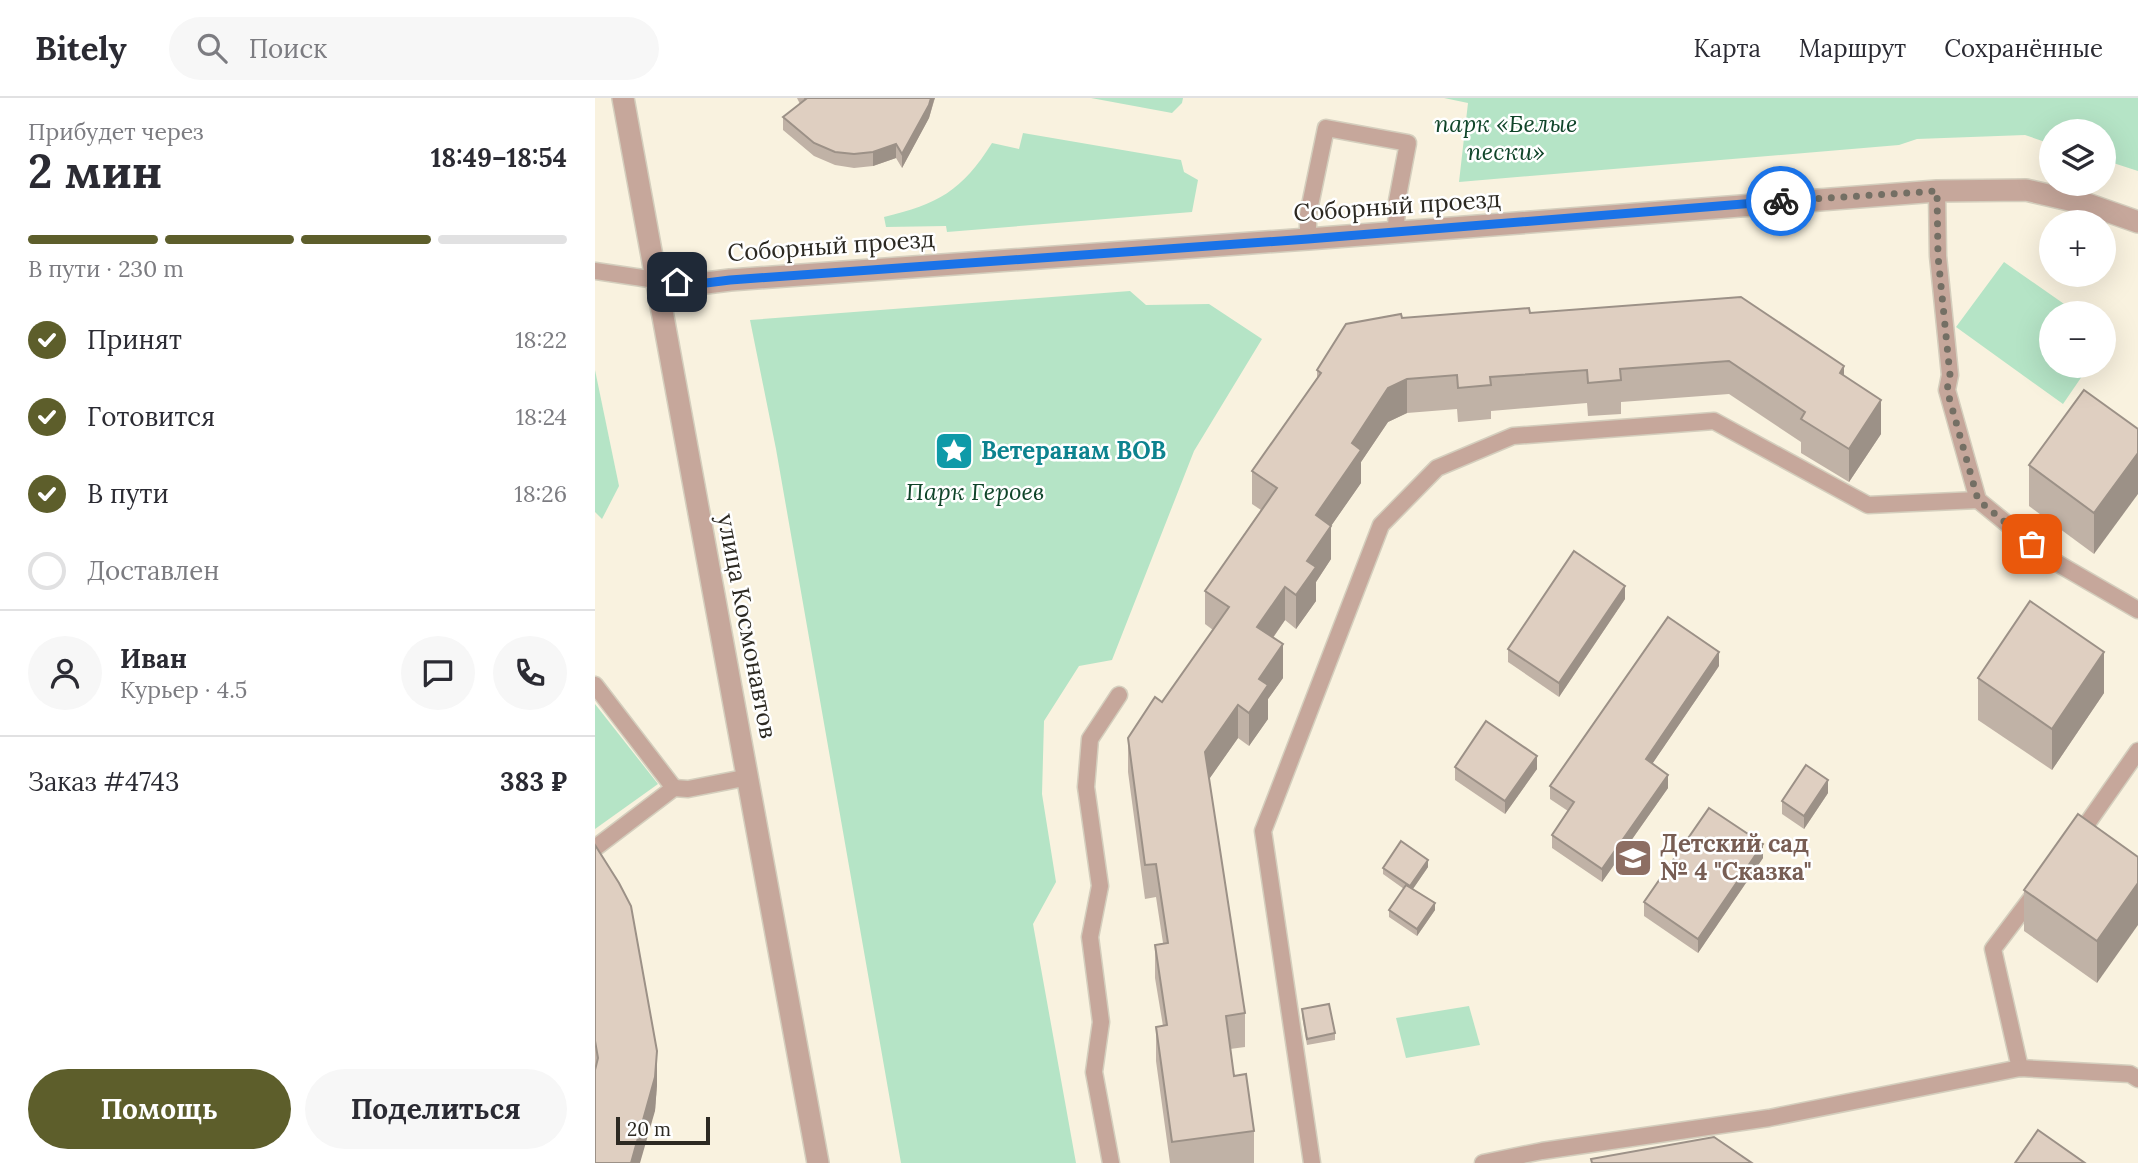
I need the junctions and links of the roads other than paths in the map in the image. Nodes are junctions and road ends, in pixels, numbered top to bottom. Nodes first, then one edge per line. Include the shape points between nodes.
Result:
1 (623, 98) edge
2 (1937, 191) junction
3 (2138, 222) edge
4 (1396, 232) junction
5 (1308, 239) junction
6 (595, 271) edge
7 (656, 280) junction
8 (1978, 500) junction
9 (2138, 610) edge
10 (595, 685) edge
11 (1119, 695) dead end
12 (2138, 751) edge
13 (749, 777) junction
14 (674, 788) junction
15 (595, 848) edge
16 (2066, 853) edge
17 (2050, 874) edge
18 (2020, 1068) junction
19 (2138, 1079) edge
20 (818, 1163) edge
21 (1111, 1163) edge
22 (1312, 1163) edge
23 (1483, 1163) edge

1 - 7 street, улица Космонавтов
2 - 3 street, Соборный проезд via 2026,190 2088,204
2 - 4 street, Соборный проезд
2 - 8 lane via 1938,256 1950,375 1947,390
4 - 5 street, Соборный проезд
4 - 5 lane via 1408,143 1325,128 1308,215
5 - 7 street, Соборный проезд via 698,284
6 - 7 lane
7 - 13 street, улица Космонавтов
8 - 9 lane via 2050,559
8 - 22 lane via 1868,505 1714,421 1513,436 1437,468 1381,525 1263,831
10 - 14 lane
11 - 21 lane via 1090,739 1086,787 1100,886 1090,937 1101,1022 1094,1072
12 - 16 lane
13 - 14 lane
13 - 20 street, улица Космонавтов
14 - 15 lane
17 - 18 lane via 1993,949
18 - 19 lane via 2130,1074
18 - 23 lane via 1769,1118

